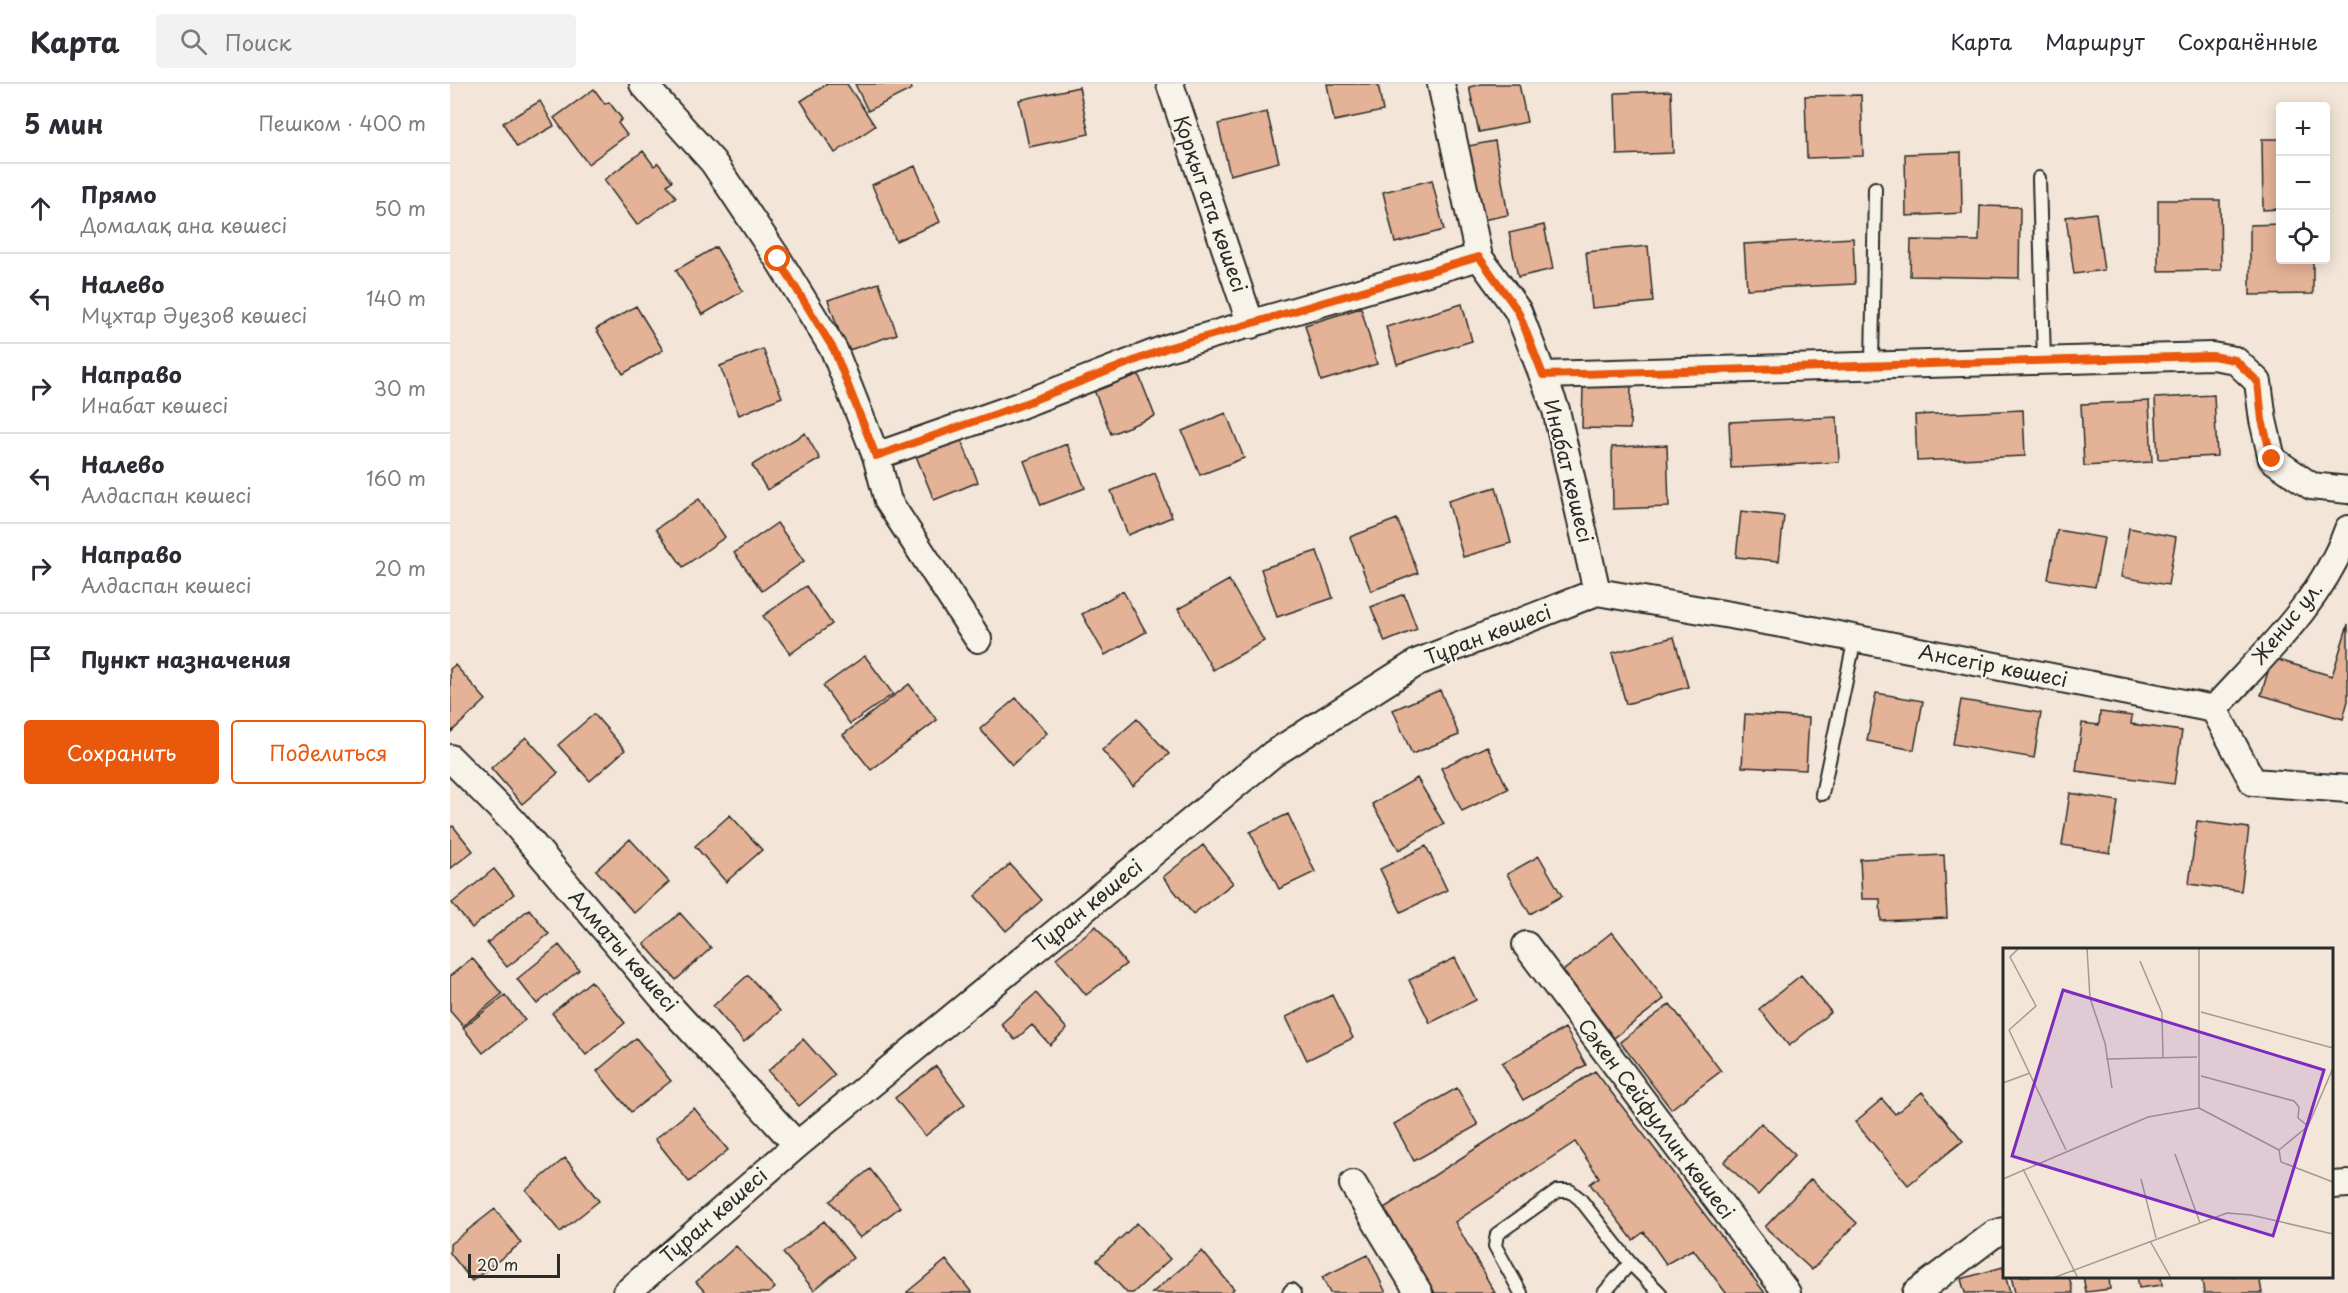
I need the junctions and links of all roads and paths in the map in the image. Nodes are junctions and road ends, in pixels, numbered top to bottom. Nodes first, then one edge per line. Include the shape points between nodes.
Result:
1 (644, 84) edge
2 (1170, 84) edge
3 (1441, 84) edge
4 (2039, 178) dead end
5 (1875, 188) dead end
6 (1479, 257) junction
7 (1251, 325) junction
8 (2044, 361) junction
9 (1872, 366) junction
10 (1543, 375) junction
11 (876, 456) junction
12 (2348, 490) edge
13 (2348, 529) edge
14 (1597, 592) junction
15 (1855, 638) junction
16 (978, 639) dead end
17 (2214, 709) junction
18 (450, 758) edge
19 (2348, 789) edge
20 (1822, 794) dead end
21 (1526, 945) dead end
22 (798, 1145) junction
23 (1353, 1184) dead end
24 (2348, 1184) edge
25 (2333, 1185) edge
26 (2003, 1231) edge
27 (1630, 1263) junction
28 (626, 1293) edge
29 (1288, 1293) edge
30 (1294, 1293) edge
31 (1419, 1293) edge
32 (1521, 1293) edge
33 (1604, 1293) edge
34 (1660, 1293) edge
35 (1787, 1293) edge
36 (1916, 1293) edge

1 - 11 street via 713,162 778,259 834,350
2 - 7 street, Қорқыт ата көшесі
3 - 6 street, Инабат көшесі
4 - 8 lane
5 - 9 lane
6 - 7 street
6 - 10 street, Инабат көшесі via 1518,311
7 - 11 street via 1167,348
8 - 9 street
8 - 12 street via 2212,356 2235,360 2258,382 2272,459 2311,486
9 - 10 street
10 - 14 street, Инабат көшесі via 1556,410
11 - 16 street via 888,501
13 - 17 street, Женис ул. via 2339,554 2303,610
14 - 15 street, Ансегір көшесі
14 - 22 street, Тұран көшесі via 1418,662 1273,754
15 - 17 street, Ансегір көшесі
15 - 20 lane
17 - 19 street via 2253,782
18 - 22 street, Алматы көшесі via 512,820 673,1010
21 - 35 street, Сәкен Сейфуллин көшесі
22 - 28 street, Тұран көшесі
23 - 31 street
24 - 25 street
26 - 36 street via 1994,1234
27 - 32 lane via 1580,1199 1570,1191 1558,1191 1497,1234 1495,1246
27 - 33 lane
27 - 34 lane
29 - 30 lane

